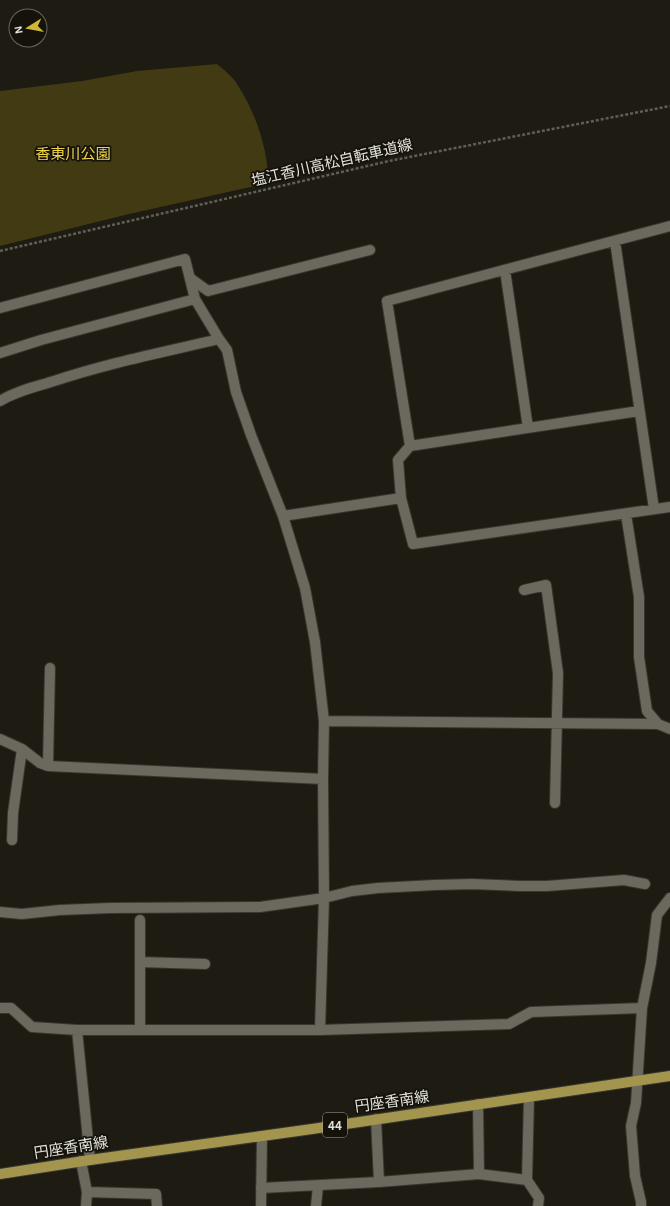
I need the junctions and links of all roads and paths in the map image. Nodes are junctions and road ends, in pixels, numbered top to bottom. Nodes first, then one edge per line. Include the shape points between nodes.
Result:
1 (670, 106) edge
2 (670, 226) edge
3 (615, 241) junction
4 (370, 250) dead end
5 (0, 251) edge
6 (505, 270) junction
7 (190, 278) junction
8 (195, 299) junction
9 (0, 308) edge
10 (219, 339) junction
11 (0, 353) edge
12 (0, 401) edge
13 (640, 411) junction
14 (528, 428) junction
15 (410, 446) junction
16 (401, 498) junction
17 (670, 507) edge
18 (654, 510) junction
19 (626, 514) junction
20 (283, 516) junction
21 (524, 590) dead end
22 (50, 668) dead end
23 (324, 721) junction
24 (556, 723) junction
25 (658, 724) junction
26 (670, 729) edge
27 (0, 739) edge
28 (22, 749) junction
29 (48, 766) junction
30 (323, 779) junction
31 (555, 804) dead end
32 (12, 840) dead end
33 (645, 884) dead end
34 (324, 898) junction
35 (670, 898) edge
36 (0, 912) edge
37 (140, 920) dead end
38 (140, 962) junction
39 (205, 964) dead end
40 (0, 1008) edge
41 (642, 1008) junction
42 (77, 1030) junction
43 (140, 1030) junction
44 (320, 1030) junction
45 (670, 1076) edge
46 (638, 1081) junction
47 (529, 1097) junction
48 (478, 1104) junction
49 (376, 1119) junction
50 (262, 1136) junction
51 (86, 1160) junction
52 (0, 1174) edge
53 (479, 1174) junction
54 (527, 1180) junction
55 (379, 1182) junction
56 (318, 1186) junction
57 (261, 1188) junction
58 (87, 1192) junction
59 (86, 1206) edge
60 (157, 1206) edge
61 (261, 1206) edge
62 (316, 1206) edge
63 (538, 1206) edge
64 (641, 1206) edge

1 - 5 path, 塩江香川高松自転車道線 via 389,160
2 - 3 street
3 - 6 street
3 - 13 street
4 - 7 street via 208,291
6 - 14 street
6 - 15 street via 387,301
7 - 8 street
7 - 9 street via 185,259
8 - 10 street
8 - 11 street
10 - 12 street via 68,376
10 - 20 street via 227,350 236,392
13 - 14 street
13 - 18 street
14 - 15 street
15 - 16 street via 398,460
16 - 19 street via 412,544
16 - 20 street
17 - 18 street
18 - 19 street
19 - 25 street via 639,597 639,657 647,711
20 - 23 street via 305,588 315,642
21 - 24 street via 546,585 558,673
22 - 29 street
23 - 24 street
23 - 30 street
24 - 25 street
24 - 31 street
25 - 26 street
27 - 28 street
28 - 29 street
28 - 32 street
29 - 30 street
30 - 34 street
33 - 34 street via 624,880 547,886 435,885 352,891
34 - 36 street via 260,907 110,908 22,914
34 - 44 street
35 - 41 street via 657,915
37 - 38 street
38 - 39 street
38 - 43 street
40 - 42 street via 11,1008 32,1027
41 - 44 street via 531,1012 509,1024
41 - 46 street
42 - 43 street
42 - 51 street
43 - 44 street
45 - 46 main road, 円座香南線 / 44
46 - 47 main road, 円座香南線 / 44
46 - 64 street via 631,1126 635,1176
47 - 48 main road, 円座香南線 / 44
47 - 54 street
48 - 49 main road, 円座香南線 / 44
48 - 53 street
49 - 50 main road, 円座香南線 / 44
49 - 55 street
50 - 51 main road, 円座香南線 / 44
50 - 57 street
51 - 52 main road, 円座香南線 / 44
51 - 58 street
53 - 54 street
53 - 55 street
54 - 63 street via 539,1198
55 - 56 street
56 - 57 street
56 - 62 street
57 - 61 street
58 - 59 street
58 - 60 street via 156,1194

